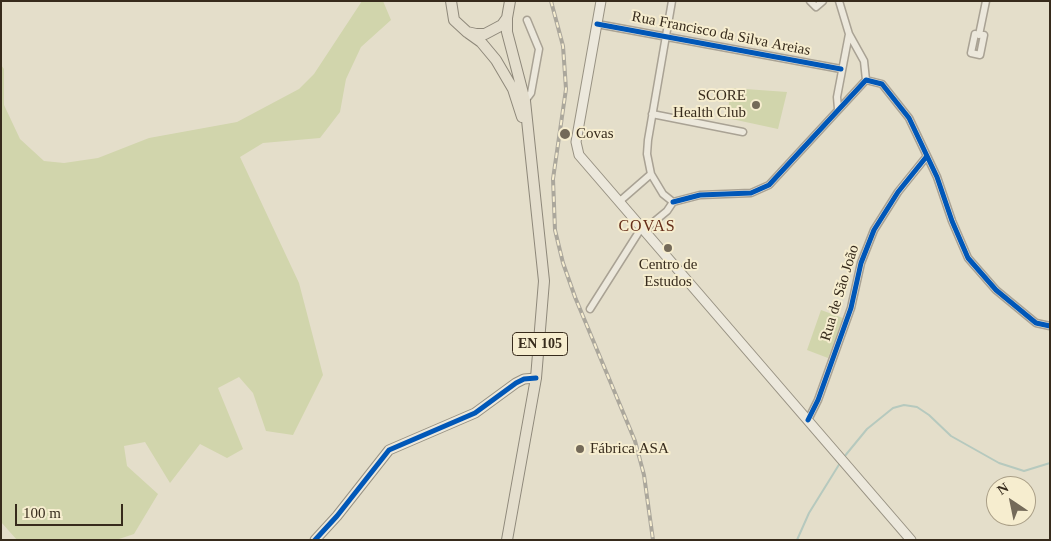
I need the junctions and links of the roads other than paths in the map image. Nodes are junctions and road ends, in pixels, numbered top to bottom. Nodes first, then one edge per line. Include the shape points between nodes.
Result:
1 (443, 1) edge
2 (510, 1) edge
3 (601, 1) edge
4 (672, 1) edge
5 (810, 1) edge
6 (823, 1) edge
7 (839, 1) edge
8 (986, 1) edge
9 (451, 6) edge
10 (507, 18) junction
11 (526, 20) dead end
12 (597, 24) junction
13 (467, 32) junction
14 (849, 34) junction
15 (979, 35) dead end
16 (666, 37) junction
17 (841, 69) junction
18 (866, 80) junction
19 (526, 101) junction
20 (838, 109) junction
21 (652, 114) junction
22 (743, 132) dead end
23 (530, 146) junction
24 (927, 156) junction
25 (651, 174) junction
26 (620, 201) junction
27 (673, 202) junction
28 (643, 228) junction
29 (590, 309) dead end
30 (1050, 326) edge
31 (536, 378) junction
32 (808, 420) junction
33 (315, 540) edge
34 (507, 540) edge
35 (911, 540) edge

1 - 9 main road, EN 105
2 - 10 main road, EN 105
3 - 12 main road
4 - 16 street
5 - 6 street via 816,7
7 - 14 street
8 - 15 street
9 - 13 main road, EN 105 via 454,20
10 - 13 main road via 502,26 485,34
10 - 19 main road, EN 105 via 507,32
11 - 19 street via 540,49 531,93
12 - 16 street, Rua Francisco da Silva Areias
12 - 26 main road via 576,142 580,155
13 - 23 main road, EN 105 via 481,42 506,74 520,106
14 - 17 street
14 - 18 street via 864,61
16 - 17 street, Rua Francisco da Silva Areias
16 - 21 street
17 - 20 street
18 - 20 street
18 - 24 street via 882,84 898,101 910,118
19 - 23 main road, EN 105
20 - 27 street via 769,185 751,193 700,195
21 - 22 street
21 - 25 street via 648,140
23 - 31 main road, EN 105 via 544,281
24 - 30 street via 968,258 996,290 1036,323
24 - 32 street, Rua de São João via 898,192 874,230 861,264 851,308
25 - 26 street
25 - 27 street via 663,194
26 - 28 main road
27 - 28 street via 667,211
28 - 29 street
28 - 32 main road
31 - 33 main road via 524,379 468,416 389,450
31 - 34 main road, EN 105
32 - 35 main road

